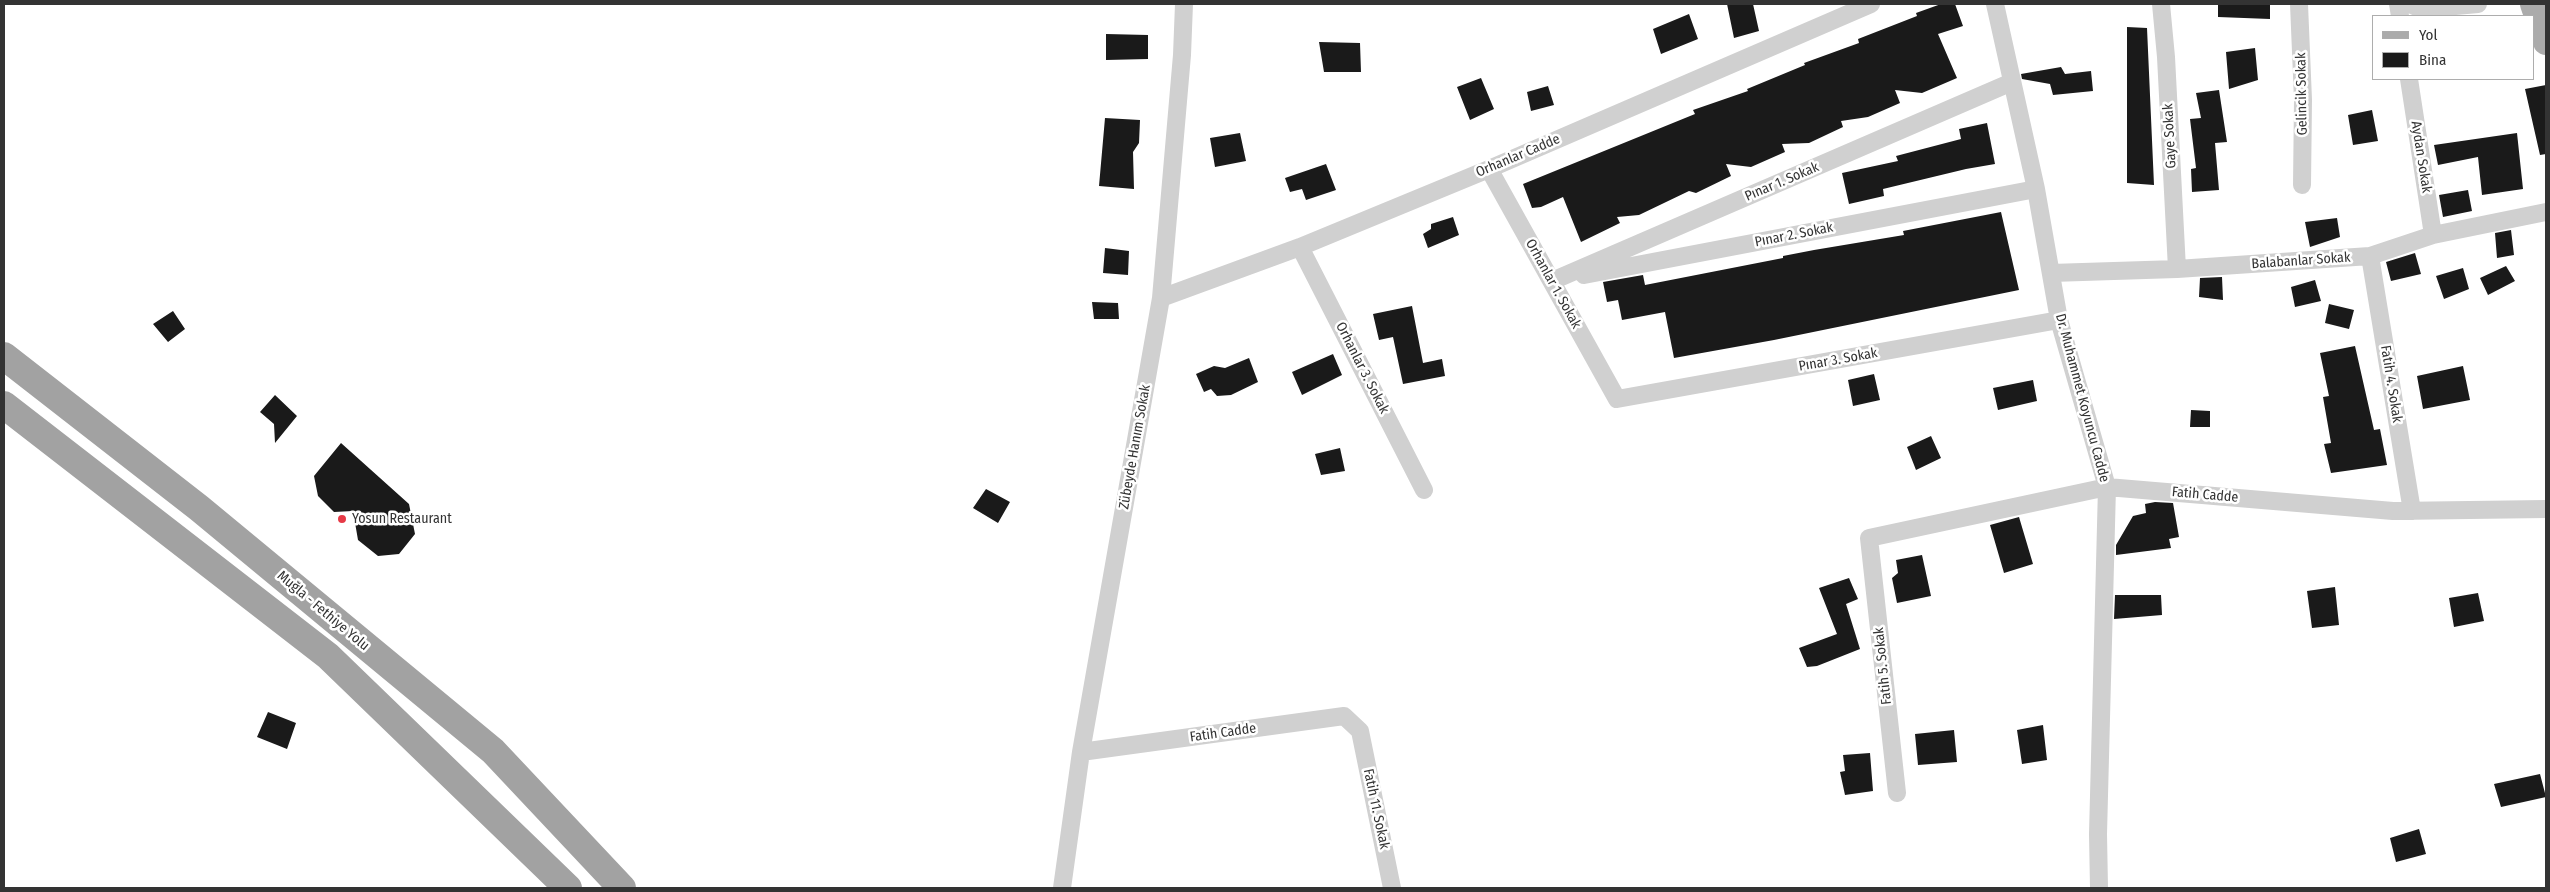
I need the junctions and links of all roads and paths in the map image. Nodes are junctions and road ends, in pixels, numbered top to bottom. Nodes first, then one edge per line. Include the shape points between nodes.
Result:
1 (1184, 4) edge
2 (1871, 4) edge
3 (1995, 4) edge
4 (2161, 4) edge
5 (2299, 4) edge
6 (2410, 4) edge
7 (2478, 4) edge
8 (2532, 4) edge
9 (2546, 42) edge
10 (2409, 80) edge
11 (2012, 82) junction
12 (1489, 169) junction
13 (2302, 185) dead end
14 (2036, 188) junction
15 (2546, 212) edge
16 (2433, 235) junction
17 (1300, 247) junction
18 (2370, 256) junction
19 (2177, 269) junction
20 (2051, 273) junction
21 (1552, 281) junction
22 (1161, 298) junction
23 (2059, 320) junction
24 (4, 356) edge
25 (1617, 399) joint
26 (4, 405) edge
27 (2107, 487) junction
28 (1424, 490) dead end
29 (2546, 508) edge
30 (2412, 511) junction
31 (1869, 538) joint
32 (1360, 731) joint
33 (1081, 752) junction
34 (1897, 793) dead end
35 (568, 888) edge
36 (622, 888) edge
37 (1062, 888) edge
38 (1392, 888) edge
39 (2099, 888) edge

1 - 22 street, Zübeyde Hanım Sokak
2 - 12 street, Orhanlar Cadde
3 - 11 street, Dr. Muhammet Koyuncu Cadde
4 - 19 street, Gaye Sokak
5 - 13 street, Gelincik Sokak
6 - 7 street via 2421,9
8 - 9 main road
10 - 16 street, Aydan Sokak
11 - 14 street, Dr. Muhammet Koyuncu Cadde
11 - 21 street, Pınar 1. Sokak
12 - 17 street, Orhanlar Cadde
12 - 21 street, Orhanlar 1. Sokak
14 - 20 street, Dr. Muhammet Koyuncu Cadde
14 - 21 street, Pınar 2. Sokak
15 - 16 street, Balabanlar Sokak
16 - 18 street, Balabanlar Sokak
17 - 22 street, Orhanlar Cadde
17 - 28 street, Orhanlar 3. Sokak
18 - 19 street, Balabanlar Sokak
18 - 30 street, Fatih 4. Sokak
19 - 20 street, Balabanlar Sokak
20 - 23 street, Dr. Muhammet Koyuncu Cadde
21 - 25 street, Orhanlar 1. Sokak
22 - 33 street, Zübeyde Hanım Sokak
23 - 25 street, Pınar 3. Sokak
23 - 27 street, Dr. Muhammet Koyuncu Cadde
24 - 36 highway, Muğla - Fethiye Yolu via 199,508 493,751
26 - 35 highway via 328,656
27 - 30 street, Fatih Cadde
27 - 31 street, Fatih Cadde
27 - 39 street, Dr. Muhammet Koyuncu Cadde
29 - 30 street, Fatih Cadde
31 - 34 street, Fatih 5. Sokak
32 - 33 street, Fatih Cadde via 1344,716
32 - 38 street, Fatih 11. Sokak
33 - 37 street, Zübeyde Hanım Sokak

